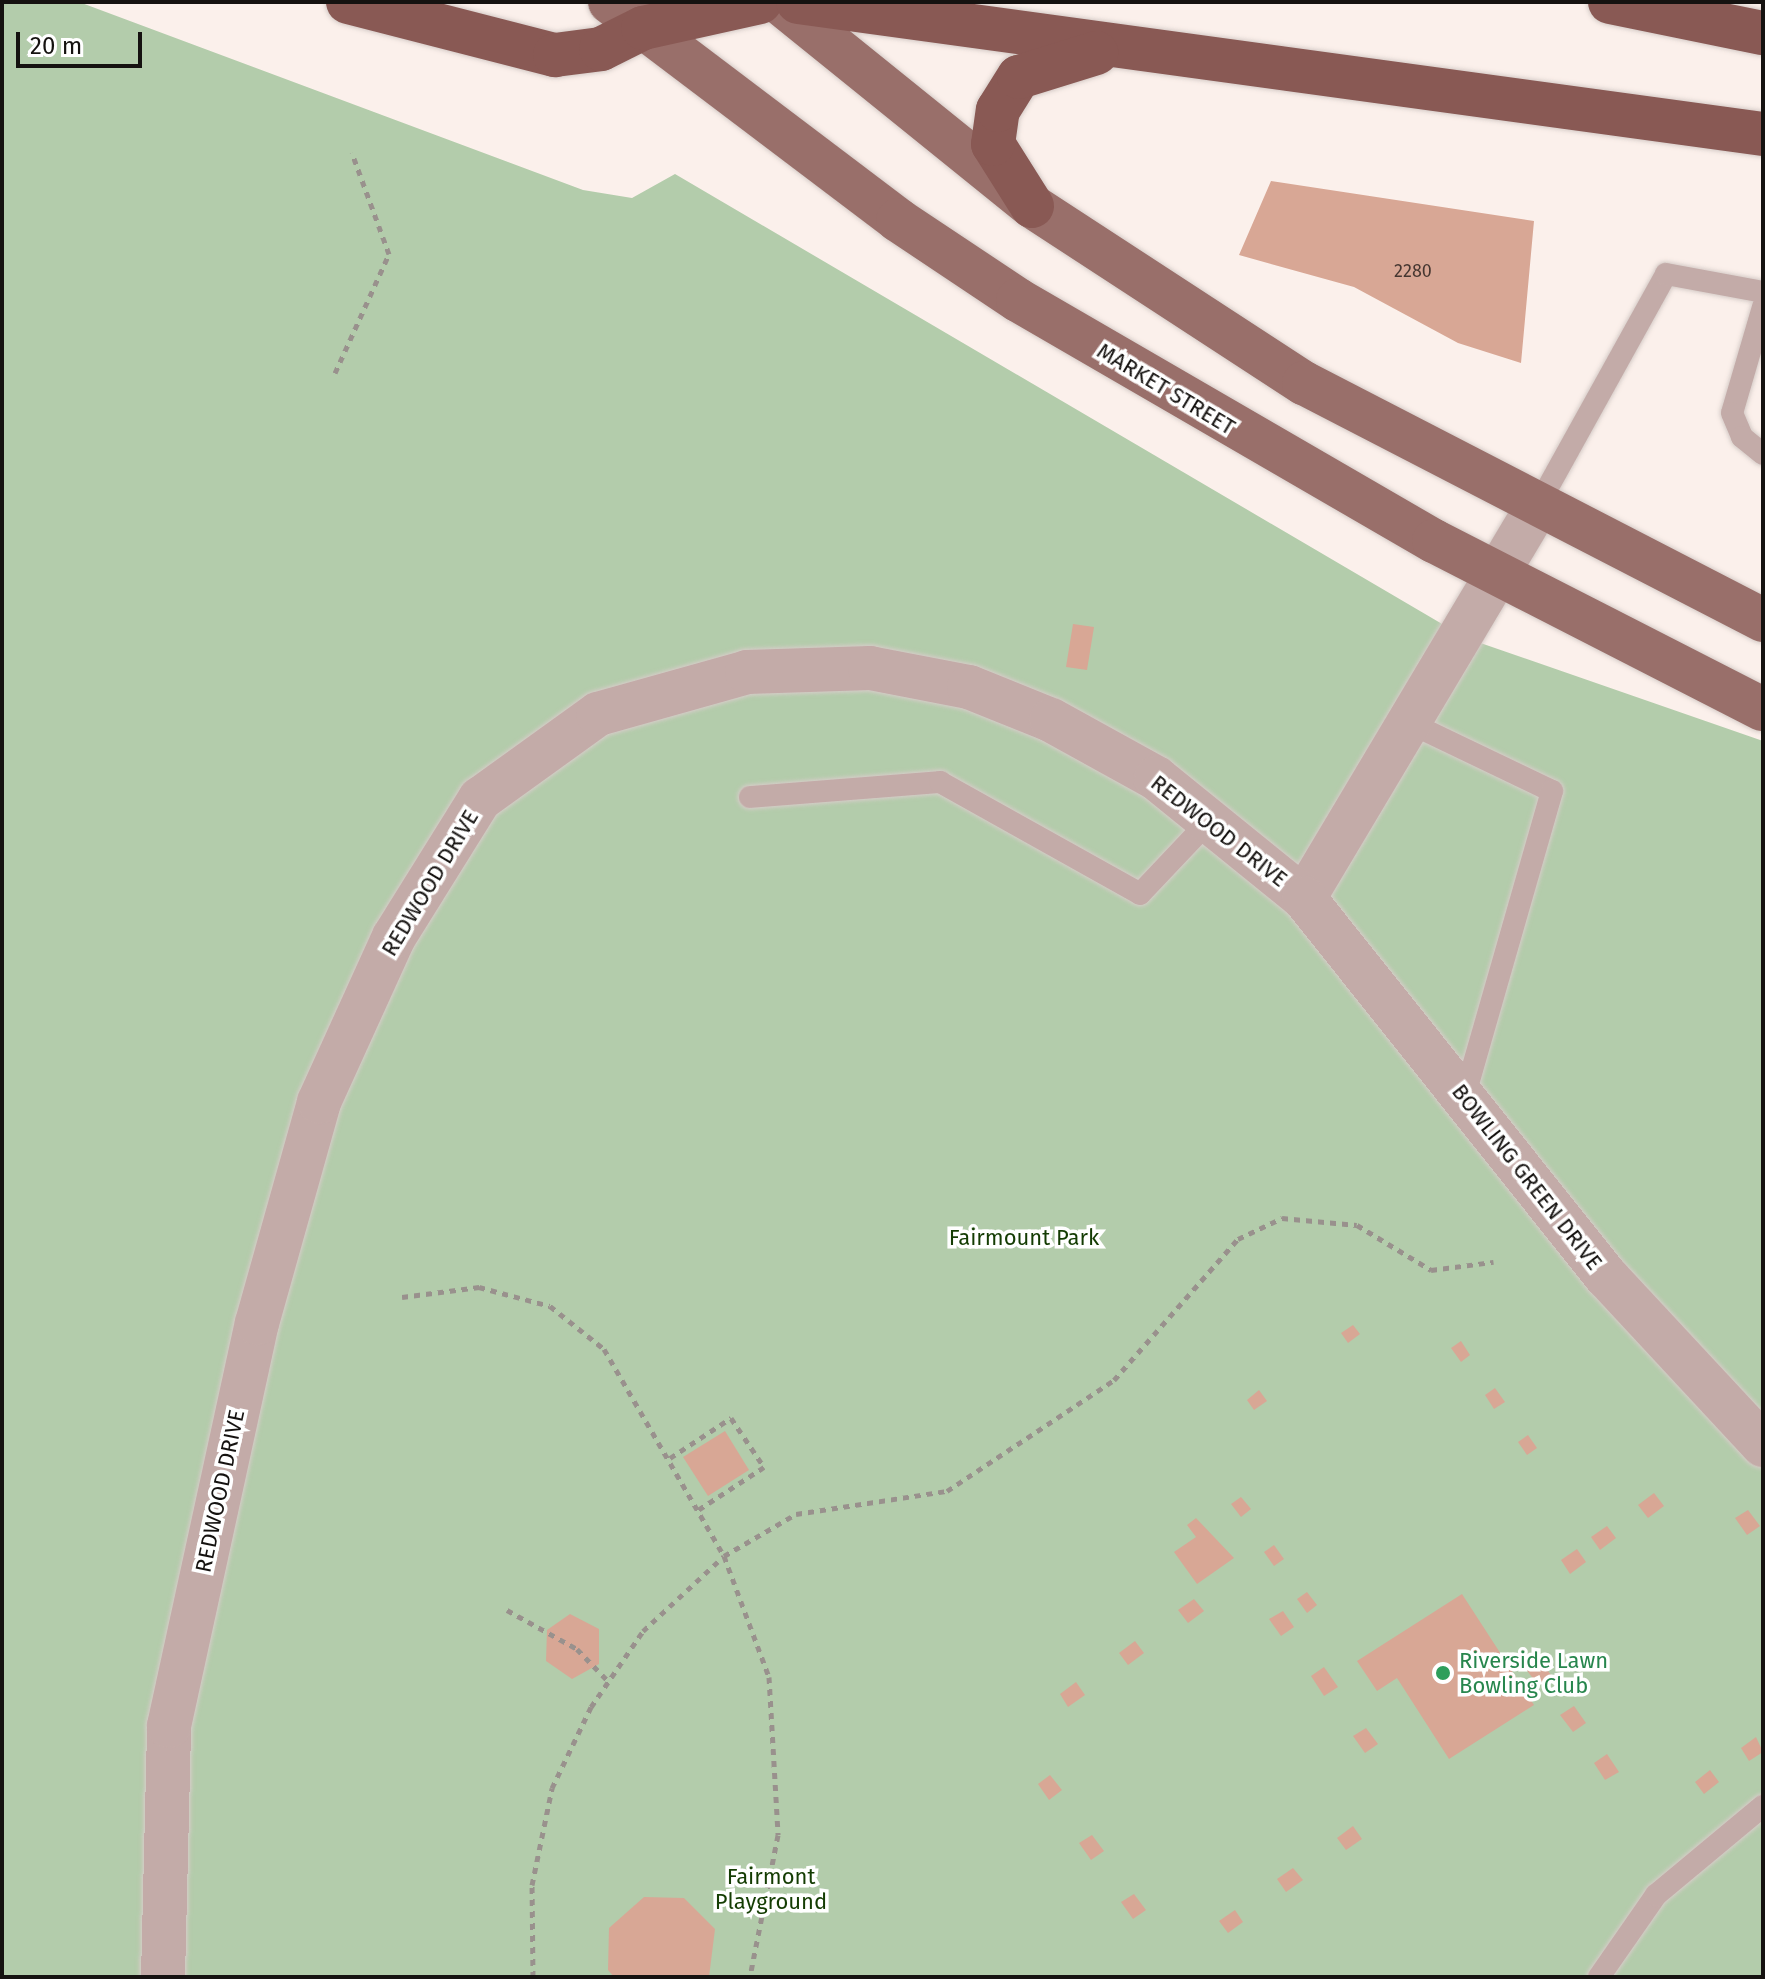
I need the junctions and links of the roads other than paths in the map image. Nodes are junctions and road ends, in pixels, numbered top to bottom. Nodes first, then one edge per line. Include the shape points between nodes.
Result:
1 (348, 2) edge
2 (760, 2) edge
3 (779, 2) edge
4 (798, 2) edge
5 (1610, 2) edge
6 (626, 15) edge
7 (1763, 33) edge
8 (1129, 49) junction
9 (1763, 134) edge
10 (1032, 206) junction
11 (1763, 292) edge
12 (1763, 307) edge
13 (1763, 454) edge
14 (1537, 507) junction
15 (1501, 576) junction
16 (1763, 620) edge
17 (1763, 709) edge
18 (1412, 724) junction
19 (750, 797) dead end
20 (1209, 821) junction
21 (1304, 898) junction
22 (1464, 1097) junction
23 (1763, 1445) edge
24 (1763, 1806) edge
25 (163, 1977) edge
26 (1599, 1977) edge

1 - 6 highway via 555,55 601,49
2 - 6 highway
3 - 10 main road
4 - 8 highway
5 - 7 highway
6 - 15 main road, MARKET STREET via 1018,300 1242,435
8 - 9 highway
8 - 10 highway via 1055,60 1006,91 993,144
10 - 14 main road via 1304,383
11 - 14 lane via 1666,274
12 - 13 lane via 1732,413 1742,437
14 - 15 street, REDWOOD DRIVE
14 - 16 main road
15 - 17 main road, MARKET STREET
15 - 18 street, REDWOOD DRIVE
18 - 21 street, REDWOOD DRIVE
18 - 22 lane via 1552,791
19 - 20 lane via 940,782 1140,894
20 - 21 street, REDWOOD DRIVE
20 - 25 street, REDWOOD DRIVE via 1156,778 1051,720 969,687 870,668 747,672 598,714 480,799 394,937 319,1102 257,1323 169,1726
21 - 22 street, BOWLING GREEN DRIVE
22 - 23 street, BOWLING GREEN DRIVE via 1606,1276
24 - 26 lane via 1656,1895

